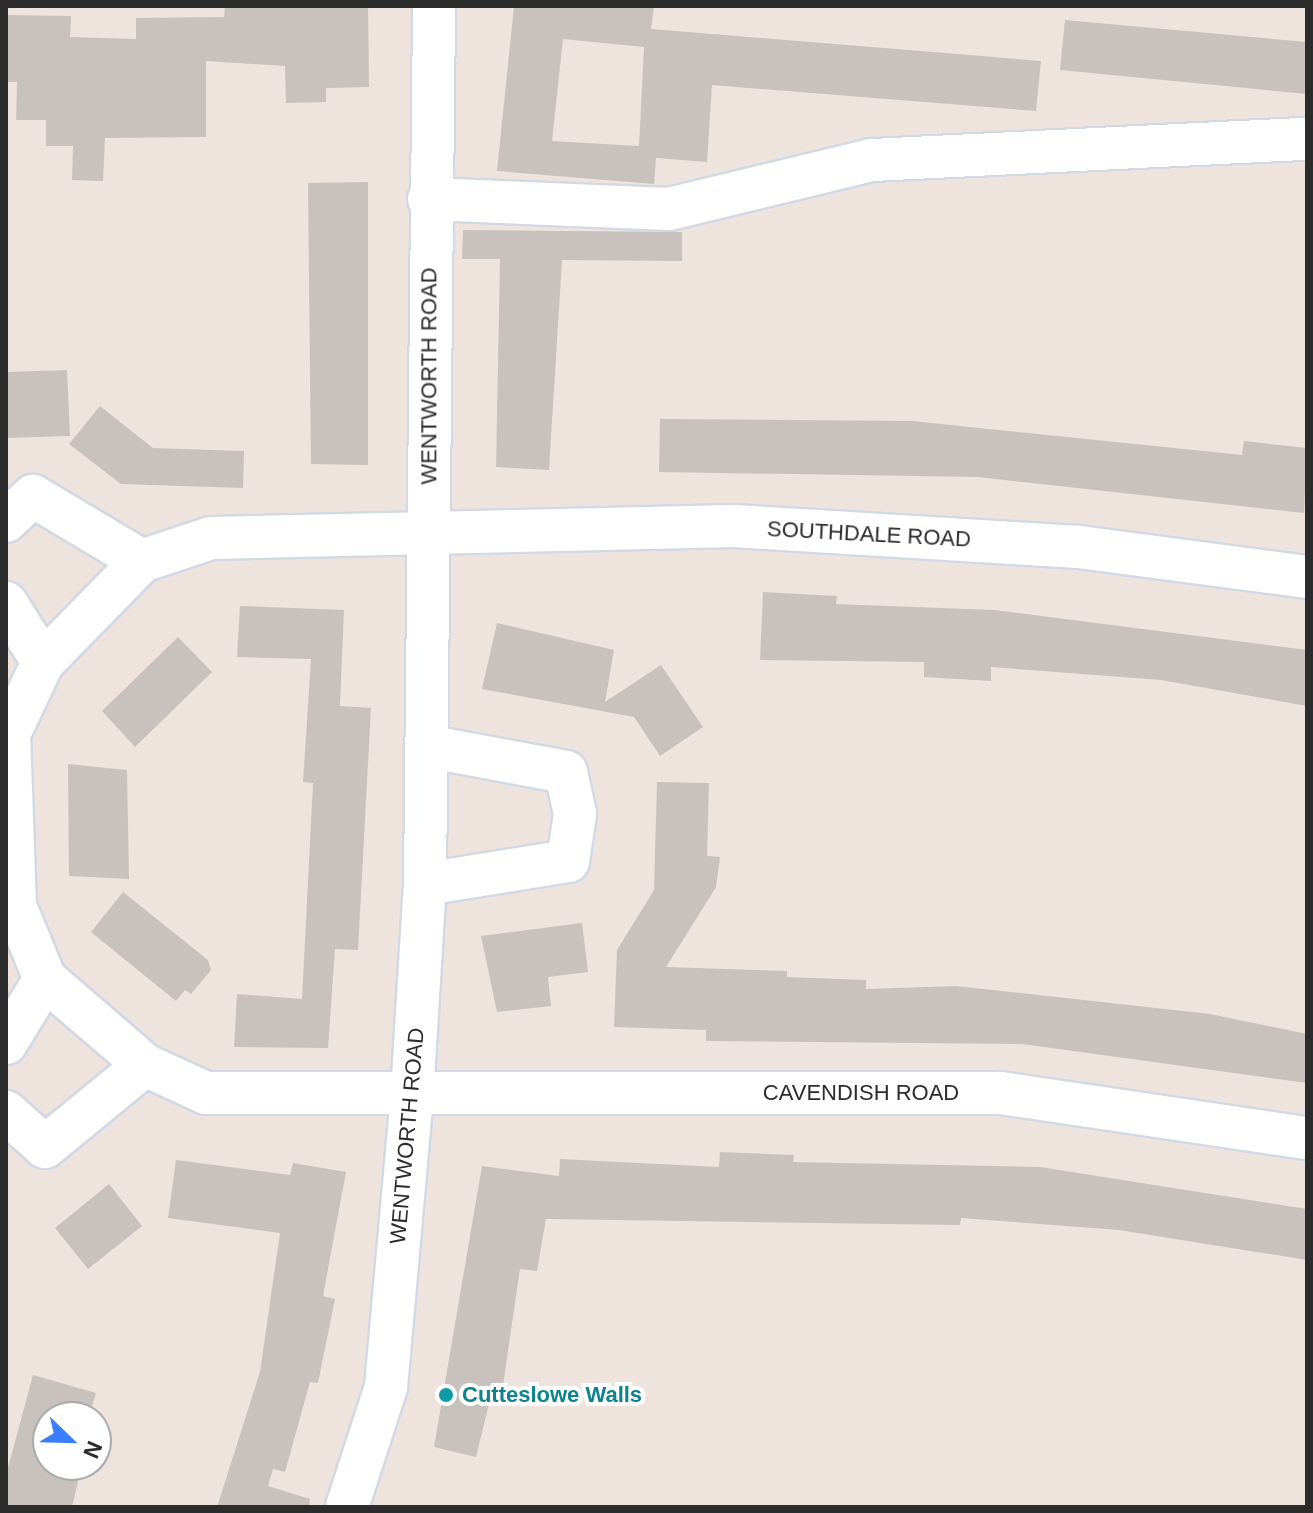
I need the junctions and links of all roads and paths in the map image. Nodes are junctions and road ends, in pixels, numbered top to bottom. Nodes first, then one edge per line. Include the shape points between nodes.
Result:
1 (434, 6) edge
2 (1307, 139) edge
3 (429, 199) junction
4 (6, 521) edge
5 (429, 535) junction
6 (142, 561) junction
7 (1307, 577) edge
8 (6, 603) edge
9 (43, 662) junction
10 (426, 746) junction
11 (425, 884) junction
12 (45, 979) junction
13 (6, 1043) edge
14 (145, 1065) junction
15 (412, 1095) junction
16 (6, 1112) edge
17 (1307, 1138) edge
18 (347, 1507) edge

1 - 3 street, WENTWORTH ROAD
2 - 3 street via 872,160 669,209
3 - 5 street, WENTWORTH ROAD
4 - 6 street via 33,496
5 - 6 street, SOUTHDALE ROAD via 211,538
5 - 7 street, SOUTHDALE ROAD via 734,526 1078,547
5 - 10 street, WENTWORTH ROAD
6 - 9 street
8 - 9 street
9 - 12 street via 9,734 15,906
10 - 11 street, WENTWORTH ROAD
10 - 11 street via 566,772 575,814 568,861
11 - 15 street, WENTWORTH ROAD
12 - 13 street
12 - 14 street, CAVENDISH ROAD
14 - 15 street, CAVENDISH ROAD via 206,1093
14 - 16 street via 45,1147
15 - 17 street, CAVENDISH ROAD via 1001,1093
15 - 18 street, WENTWORTH ROAD via 386,1387

